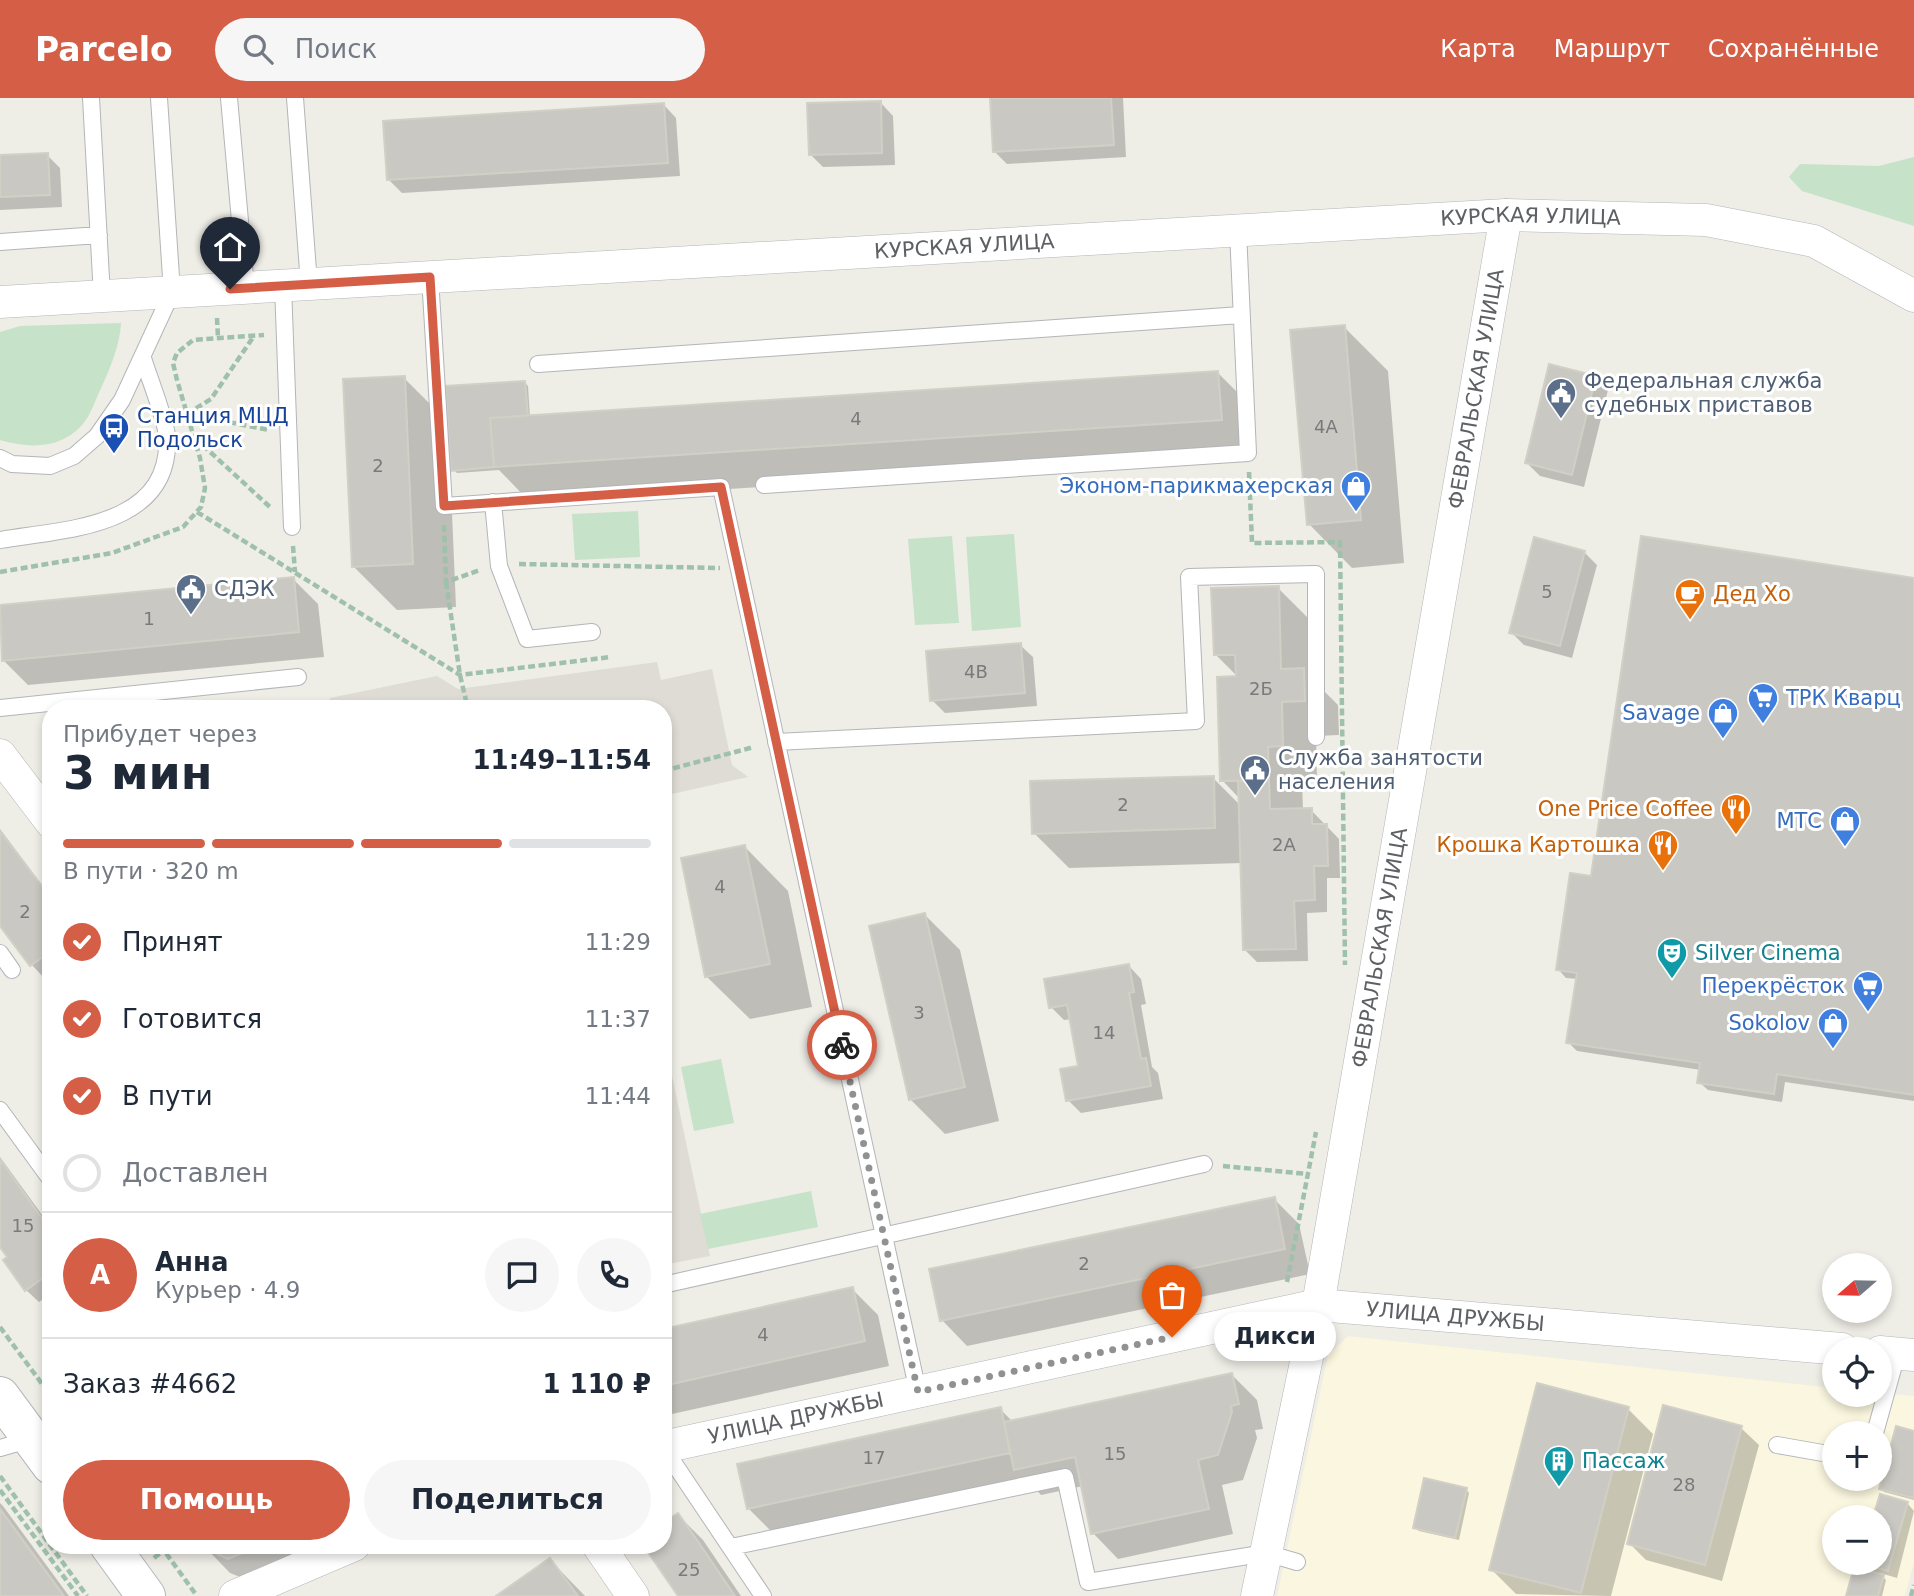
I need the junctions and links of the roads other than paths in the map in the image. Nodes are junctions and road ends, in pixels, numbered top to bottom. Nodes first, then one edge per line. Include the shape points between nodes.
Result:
1 (91, 98) edge
2 (159, 98) edge
3 (229, 98) edge
4 (295, 98) edge
5 (1506, 215) junction
6 (1238, 230) junction
7 (99, 235) junction
8 (0, 242) edge
9 (430, 277) junction
10 (296, 285) junction
11 (246, 288) junction
12 (172, 292) junction
13 (102, 296) junction
14 (1914, 296) edge
15 (0, 302) edge
16 (1241, 315) junction
17 (143, 358) junction
18 (538, 363) dead end
19 (0, 458) edge
20 (764, 485) dead end
21 (492, 502) junction
22 (292, 527) road end
23 (0, 540) edge
24 (592, 632) dead end
25 (298, 677) dead end
26 (77, 700) edge
27 (42, 704) edge
28 (0, 708) edge
29 (1316, 737) dead end
30 (776, 742) junction
31 (0, 755) edge
32 (42, 810) edge
33 (0, 953) edge
34 (12, 970) dead end
35 (0, 1110) edge
36 (1204, 1164) road end
37 (42, 1168) edge
38 (884, 1236) junction
39 (672, 1283) edge
40 (1318, 1305) junction
41 (1822, 1347) edge
42 (1897, 1354) edge
43 (918, 1392) junction
44 (0, 1396) edge
45 (1878, 1421) edge
46 (672, 1445) edge
47 (1777, 1446) dead end
48 (27, 1451) edge
49 (1822, 1453) edge
50 (672, 1460) edge
51 (731, 1547) junction
52 (1266, 1553) junction
53 (116, 1554) edge
54 (333, 1554) edge
55 (604, 1554) edge
56 (1297, 1562) dead end
57 (146, 1596) edge
58 (235, 1596) edge
59 (633, 1596) edge
60 (763, 1596) edge
61 (1257, 1596) edge

1 - 7 lane
2 - 12 lane
3 - 11 lane
4 - 10 lane
5 - 6 street, КУРСКАЯ УЛИЦА
5 - 14 street, КУРСКАЯ УЛИЦА via 1706,220 1814,241
5 - 40 street, ФЕВРАЛЬСКАЯ УЛИЦА
6 - 9 street, КУРСКАЯ УЛИЦА
6 - 16 lane
7 - 8 lane
7 - 13 lane
9 - 10 street, КУРСКАЯ УЛИЦА
9 - 21 lane via 444,506
10 - 11 street, КУРСКАЯ УЛИЦА
10 - 22 lane via 285,334
11 - 12 street, КУРСКАЯ УЛИЦА
12 - 13 street, КУРСКАЯ УЛИЦА
12 - 17 lane
13 - 15 street, КУРСКАЯ УЛИЦА
16 - 18 lane
16 - 20 lane via 1248,453
17 - 19 lane via 97,436 74,456 50,466 12,464
17 - 23 lane via 167,435 163,472 146,498 123,514 89,526
21 - 24 lane via 499,566 527,639
21 - 30 lane via 721,487
25 - 26 lane
27 - 28 lane
29 - 30 lane via 1316,574 1189,577 1196,722
30 - 38 lane
31 - 32 street
33 - 34 lane
35 - 37 lane
36 - 38 lane
38 - 39 lane
38 - 43 lane
40 - 41 street, УЛИЦА ДРУЖБЫ
40 - 43 street, УЛИЦА ДРУЖБЫ
40 - 52 street, ФЕВРАЛЬСКАЯ УЛИЦА
42 - 45 lane
43 - 46 street, УЛИЦА ДРУЖБЫ
44 - 48 street
47 - 49 lane
50 - 51 lane
51 - 52 lane via 1065,1477 1088,1582
51 - 60 lane
52 - 56 lane
52 - 61 street, ФЕВРАЛЬСКАЯ УЛИЦА
53 - 57 street
54 - 58 street
55 - 59 street

